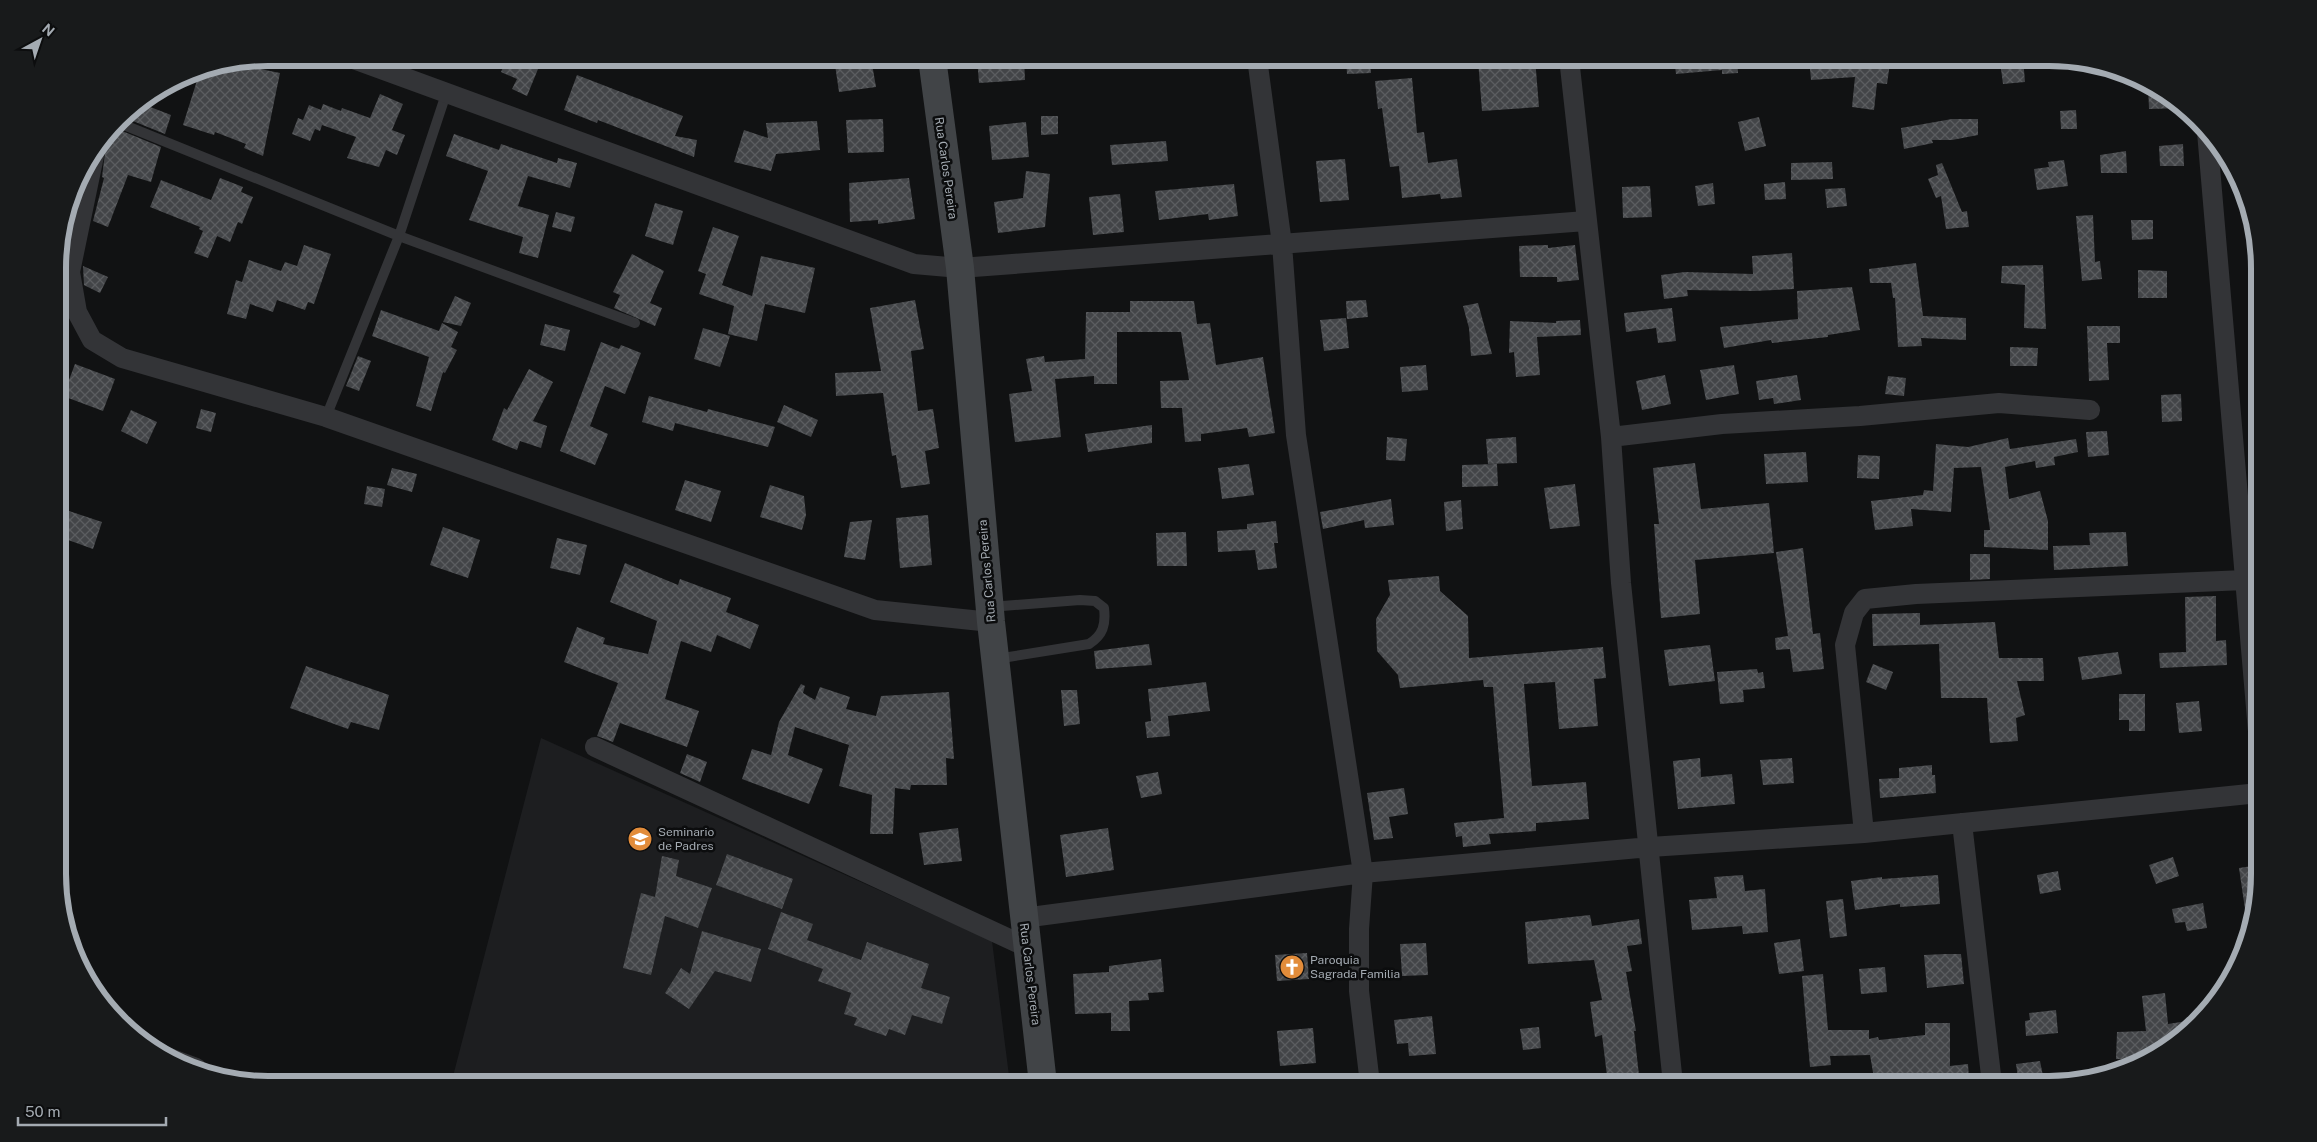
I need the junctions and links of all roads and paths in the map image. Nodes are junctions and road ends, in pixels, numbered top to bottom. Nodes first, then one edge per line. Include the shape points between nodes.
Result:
1 (372, 66) edge
2 (933, 66) edge
3 (1258, 66) edge
4 (1570, 66) edge
5 (446, 94) junction
6 (125, 125) edge
7 (2208, 144) edge
8 (91, 171) edge
9 (1586, 221) junction
10 (399, 236) junction
11 (1282, 244) junction
12 (960, 268) junction
13 (635, 323) dead end
14 (2090, 410) dead end
15 (326, 417) junction
16 (1611, 437) junction
17 (2244, 580) junction
18 (991, 615) junction
19 (2251, 656) edge
20 (995, 659) junction
21 (595, 747) dead end
22 (2251, 794) edge
23 (1962, 823) junction
24 (1864, 833) junction
25 (1650, 847) junction
26 (1363, 873) junction
27 (1023, 918) junction
28 (1029, 948) junction
29 (1042, 1076) edge
30 (1369, 1076) edge
31 (1672, 1076) edge
32 (1991, 1076) edge

1 - 5 street
2 - 12 main road, Rua Carlos Pereira
3 - 11 street
4 - 9 street
5 - 10 lane
5 - 12 street via 896,259
6 - 10 lane
7 - 17 street
8 - 15 street via 70,272 77,312 92,340 122,358
9 - 11 street
9 - 16 street
10 - 13 lane
10 - 15 lane
11 - 12 street
11 - 26 street via 1296,435
12 - 18 main road, Rua Carlos Pereira
14 - 16 street via 1999,403 1722,424
15 - 18 street via 875,610
16 - 25 street via 1621,583
17 - 19 street
17 - 24 street via 1865,599 1854,613 1846,645
18 - 20 main road, Rua Carlos Pereira
18 - 20 lane via 1080,600 1095,601 1104,608 1106,624 1099,637 1089,644
20 - 27 main road, Rua Carlos Pereira
21 - 28 street
22 - 23 street
23 - 24 street
23 - 32 street
24 - 25 street
25 - 26 street
25 - 31 street
26 - 27 street
26 - 30 street via 1359,991
27 - 28 main road, Rua Carlos Pereira
28 - 29 main road, Rua Carlos Pereira

